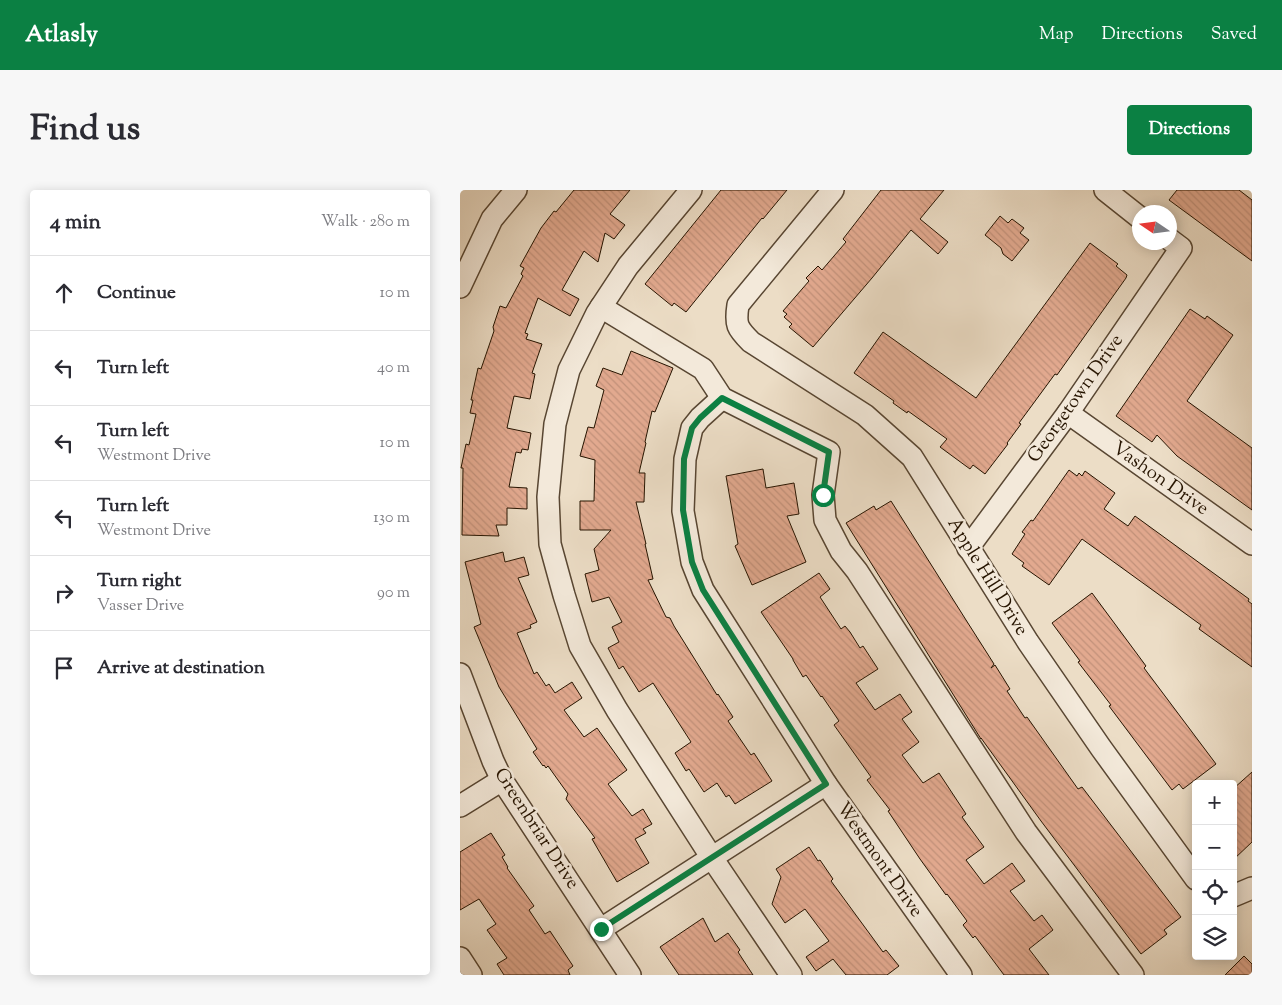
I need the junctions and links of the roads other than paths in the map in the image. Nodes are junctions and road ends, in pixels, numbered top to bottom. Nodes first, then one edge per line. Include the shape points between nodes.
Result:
1 (516, 190) edge
2 (691, 190) edge
3 (833, 190) edge
4 (1116, 193) edge
5 (1132, 208) edge
6 (1171, 250) edge
7 (460, 287) edge
8 (601, 307) junction
9 (722, 398) junction
10 (1068, 413) junction
11 (1252, 544) edge
12 (968, 548) junction
13 (460, 674) edge
14 (502, 780) junction
15 (826, 784) junction
16 (460, 806) edge
17 (712, 858) junction
18 (1192, 874) edge
19 (1252, 888) edge
20 (1237, 894) edge
21 (601, 929) junction
22 (460, 958) edge
23 (471, 975) edge
24 (630, 975) edge
25 (791, 975) edge
26 (961, 975) edge
27 (1133, 975) edge

1 - 7 street via 492,219
2 - 8 street via 628,266
3 - 12 street, Apple Hill Drive via 738,305 736,319 740,331 751,342 865,415 912,457
4 - 5 street
6 - 10 street, Georgetown Drive
8 - 9 street via 703,369
8 - 17 street via 569,370 555,424 548,497 550,544 580,646
9 - 15 street, Westmont Drive via 692,428 684,459 683,510 692,562 703,590
9 - 27 street via 829,452 823,495 825,520 841,551 1026,832
10 - 11 street, Vashon Drive
10 - 12 street, Georgetown Drive
12 - 18 street, Apple Hill Drive via 1100,748
13 - 14 street, Greenbriar Drive
14 - 16 street
14 - 21 street, Greenbriar Drive
15 - 17 street
15 - 26 street, Westmont Drive
17 - 21 street
17 - 25 street
19 - 20 street
21 - 24 street, Greenbriar Drive
22 - 23 street

